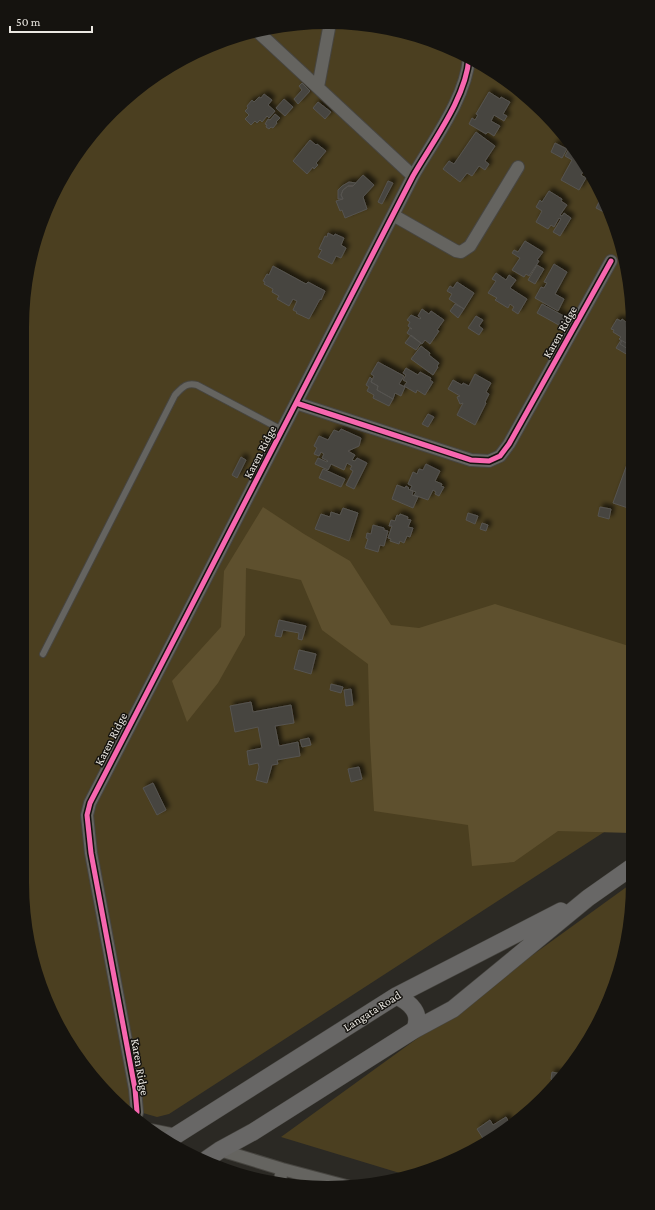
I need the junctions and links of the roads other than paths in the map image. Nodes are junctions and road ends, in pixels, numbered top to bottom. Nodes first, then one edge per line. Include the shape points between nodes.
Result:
1 (329, 29) edge
2 (263, 36) edge
3 (468, 64) edge
4 (318, 87) junction
5 (518, 167) dead end
6 (413, 176) junction
7 (393, 215) junction
8 (611, 261) dead end
9 (296, 403) junction
10 (282, 430) junction
11 (43, 654) dead end
12 (626, 871) edge
13 (588, 898) junction
14 (396, 996) junction
15 (414, 1030) junction
16 (137, 1112) edge
17 (172, 1138) edge
18 (213, 1154) edge
19 (281, 1175) edge
20 (310, 1180) edge

1 - 4 street
2 - 4 street
3 - 6 street, Karen Ridge via 460,94
4 - 6 street
5 - 7 street via 470,246 462,252
6 - 7 street, Karen Ridge
7 - 9 street, Karen Ridge
8 - 9 street, Karen Ridge via 509,444 500,456 489,461 471,460 444,452
9 - 10 street, Karen Ridge
10 - 11 lane via 197,385 191,383 182,387 175,396
10 - 16 street, Karen Ridge via 90,802 87,814 91,853 135,1089
12 - 13 main road, Langata Road
13 - 14 main road, Langata Road
13 - 15 main road, Langata Road via 453,1009
14 - 15 main road via 406,1000 413,1007 417,1015
14 - 17 main road, Langata Road
15 - 18 main road, Langata Road via 253,1132
18 - 19 street
19 - 20 street

